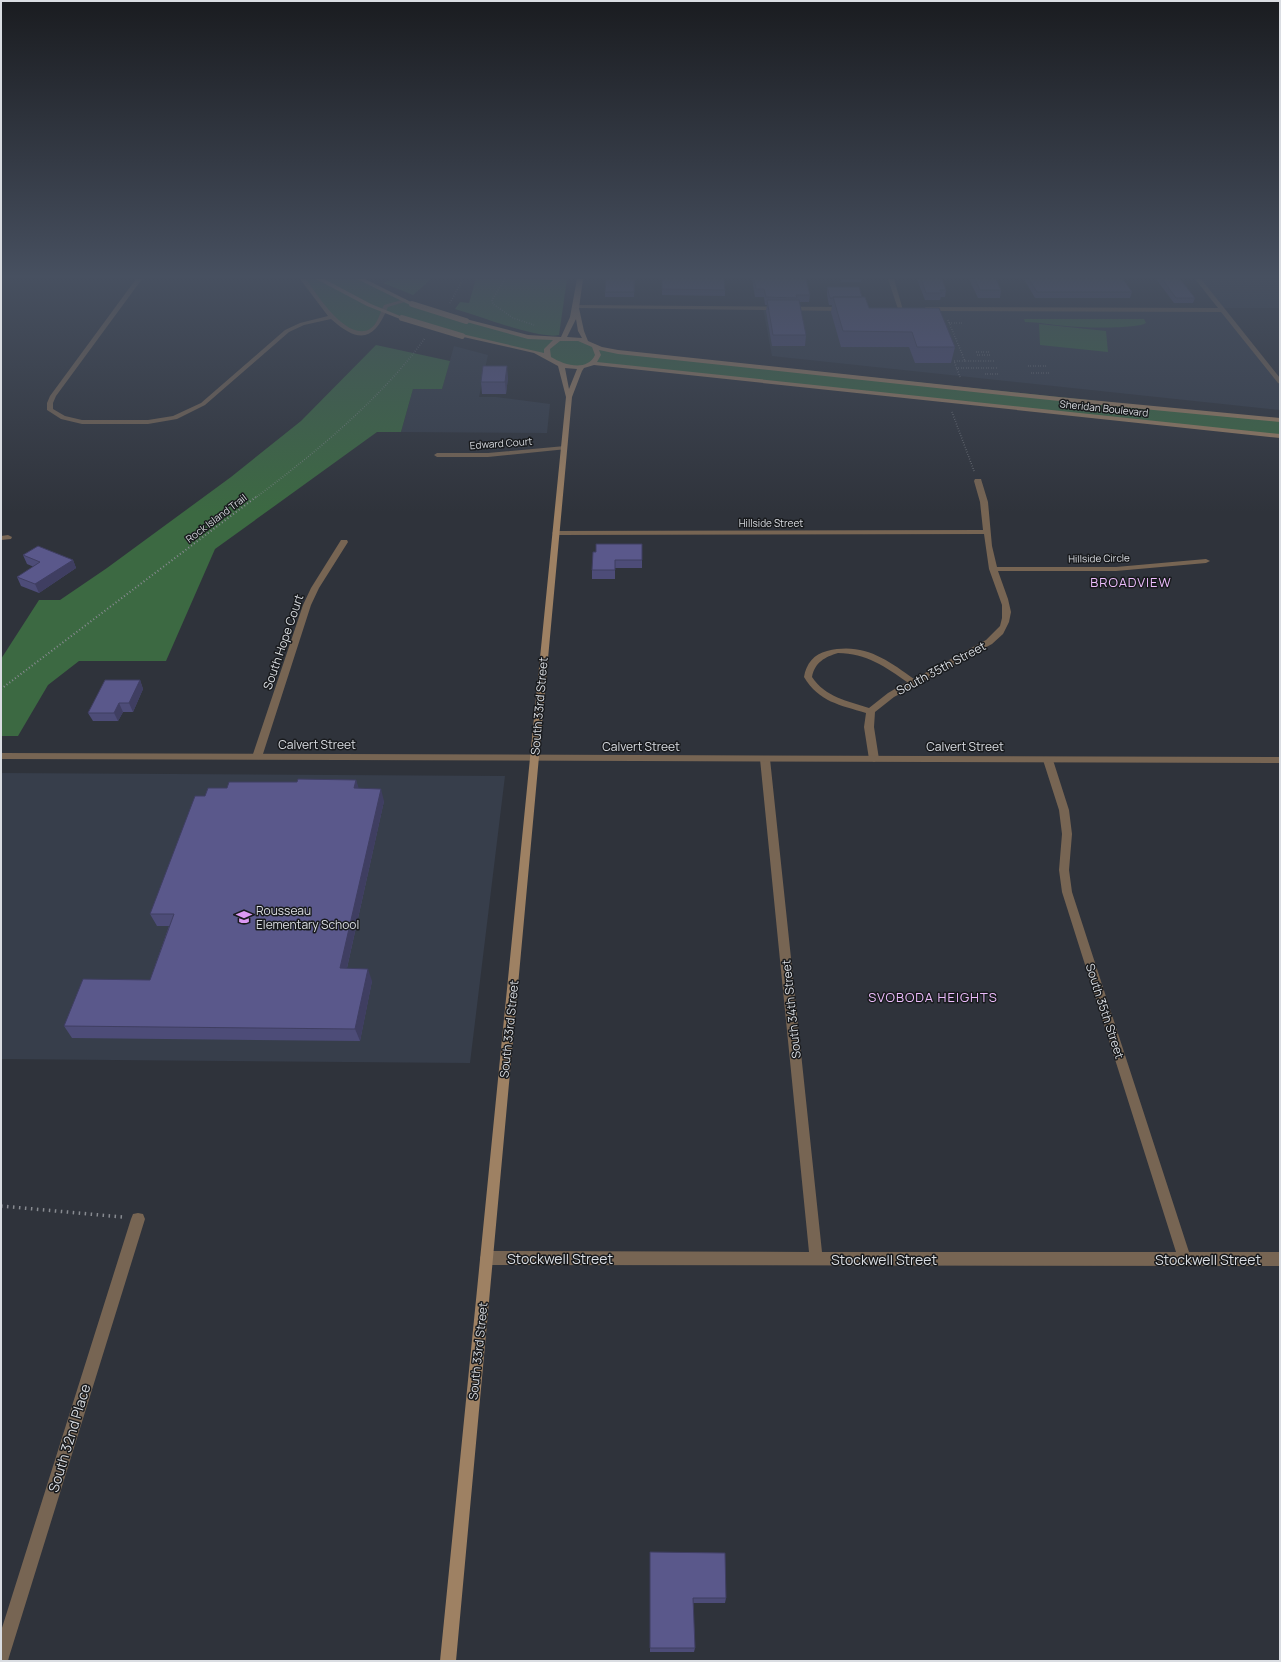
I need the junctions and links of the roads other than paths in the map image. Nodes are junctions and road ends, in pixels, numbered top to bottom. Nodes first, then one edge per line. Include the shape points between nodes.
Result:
1 (82, 357) edge
2 (258, 357) edge
3 (548, 357) edge
4 (598, 357) edge
5 (662, 357) edge
6 (1260, 357) edge
7 (592, 363) junction
8 (560, 365) junction
9 (582, 367) junction
10 (1280, 382) edge
11 (930, 384) junction
12 (569, 396) junction
13 (929, 400) junction
14 (1280, 420) edge
15 (1280, 436) edge
16 (565, 448) junction
17 (437, 456) dead end
18 (978, 481) road end
19 (986, 532) junction
20 (556, 533) junction
21 (344, 542) dead end
22 (1206, 561) dead end
23 (993, 569) junction
24 (913, 682) junction
25 (871, 711) junction
26 (1, 756) edge
27 (257, 757) junction
28 (534, 759) junction
29 (765, 759) junction
30 (874, 759) junction
31 (1048, 760) junction
32 (1280, 760) edge
33 (138, 1219) road end
34 (487, 1258) junction
35 (816, 1258) junction
36 (1185, 1259) junction
37 (1280, 1260) edge
38 (1, 1657) edge
39 (448, 1661) edge

1 - 2 street via 53,396 50,410 64,418 82,422 148,422 175,418 203,404
3 - 8 main road
4 - 7 main road
5 - 11 main road, Sheridan Boulevard
6 - 10 street
7 - 9 main road
7 - 13 main road, Sheridan Boulevard
8 - 9 main road
8 - 12 main road, South 33rd Street
9 - 12 main road, South 33rd Street
11 - 13 main road
11 - 14 main road, Sheridan Boulevard
12 - 16 main road, South 33rd Street
13 - 15 main road, Sheridan Boulevard
16 - 17 lane, Edward Court via 488,455
16 - 20 main road, South 33rd Street
18 - 19 street, South 35th Street via 987,509
19 - 20 street, Hillside Street
19 - 23 street, South 35th Street
20 - 28 main road, South 33rd Street
21 - 27 street, South Hope Court via 314,588 307,605
22 - 23 street, Hillside Circle via 1116,569
23 - 24 street, South 35th Street via 1006,606 1007,617 997,636
24 - 25 street, South 35th Street via 879,703
24 - 25 street via 879,658 856,651 832,652 812,664 808,676 812,686 822,695
25 - 30 street via 869,727
26 - 27 street, Calvert Street
27 - 28 street, Calvert Street
28 - 29 street, Calvert Street
28 - 34 main road, South 33rd Street
29 - 30 street, Calvert Street
29 - 35 street, South 34th Street
30 - 31 street, Calvert Street
31 - 32 street, Calvert Street
31 - 36 street, South 35th Street via 1064,810 1067,834 1064,870 1067,892
33 - 38 street, South 32nd Place
34 - 35 street, Stockwell Street
34 - 39 main road, South 33rd Street
35 - 36 street, Stockwell Street
36 - 37 street, Stockwell Street

